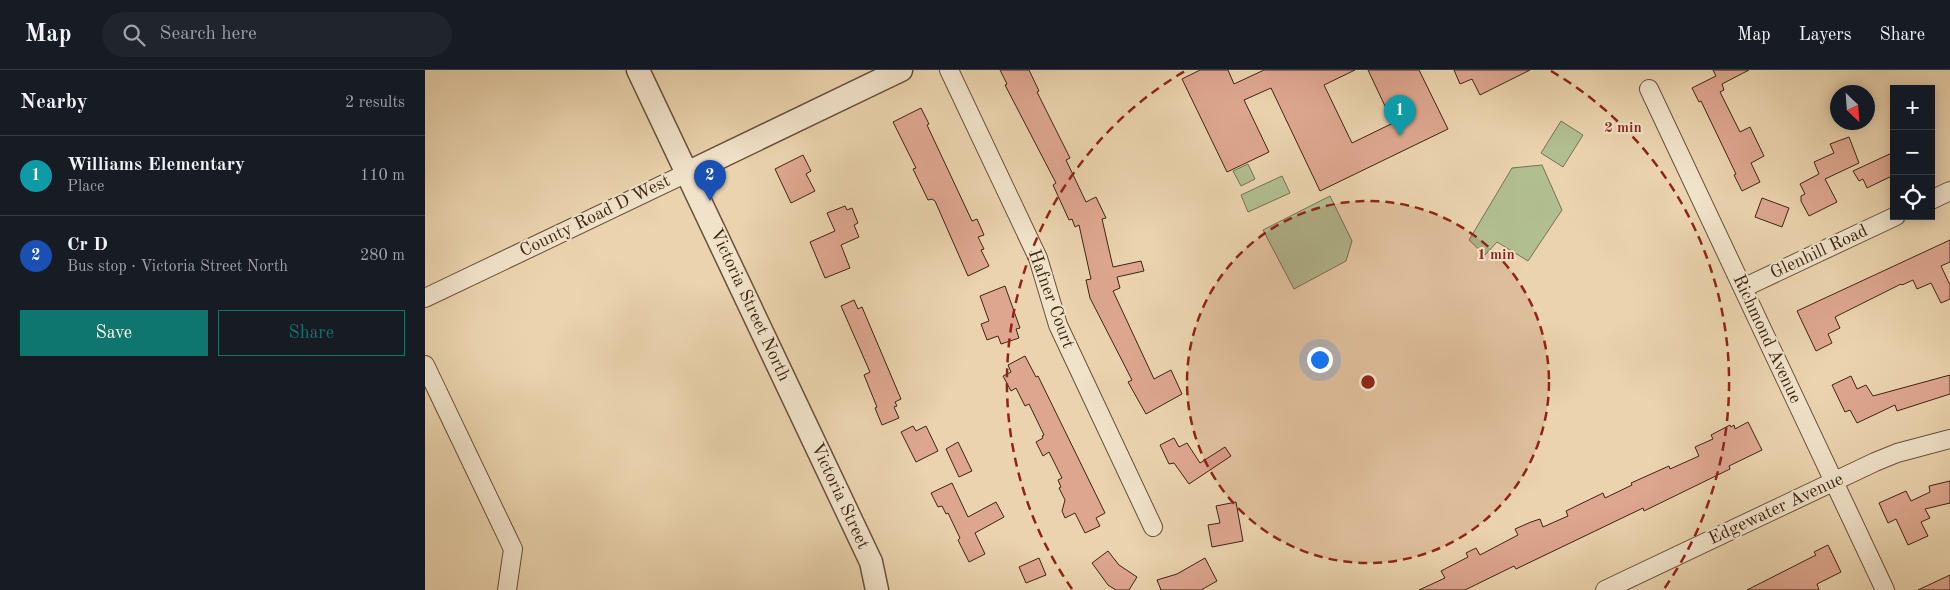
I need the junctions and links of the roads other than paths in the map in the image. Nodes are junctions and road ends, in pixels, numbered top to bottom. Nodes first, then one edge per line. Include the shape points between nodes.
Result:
1 (638, 70) edge
2 (901, 70) edge
3 (949, 70) edge
4 (1649, 88) dead end
5 (687, 172) junction
6 (1950, 191) edge
7 (1935, 198) edge
8 (1890, 219) edge
9 (1743, 288) junction
10 (425, 298) edge
11 (425, 365) edge
12 (796, 404) joint
13 (1950, 439) edge
14 (1834, 481) junction
15 (1153, 527) dead end
16 (507, 590) edge
17 (877, 590) edge
18 (1605, 590) edge
19 (1885, 590) edge

1 - 5 street, Victoria Street North
2 - 5 street, County Road D West
3 - 15 street, Hafner Court via 1038,258 1058,325
4 - 9 street, Richmond Avenue
5 - 10 street, County Road D West
5 - 12 street, Victoria Street North
6 - 7 street
8 - 9 street, Glenhill Road
9 - 14 street, Richmond Avenue
11 - 16 street via 513,549
12 - 17 street, Victoria Street via 871,562
13 - 14 street, Edgewater Avenue via 1897,453
14 - 18 street, Edgewater Avenue
14 - 19 street, Richmond Avenue

